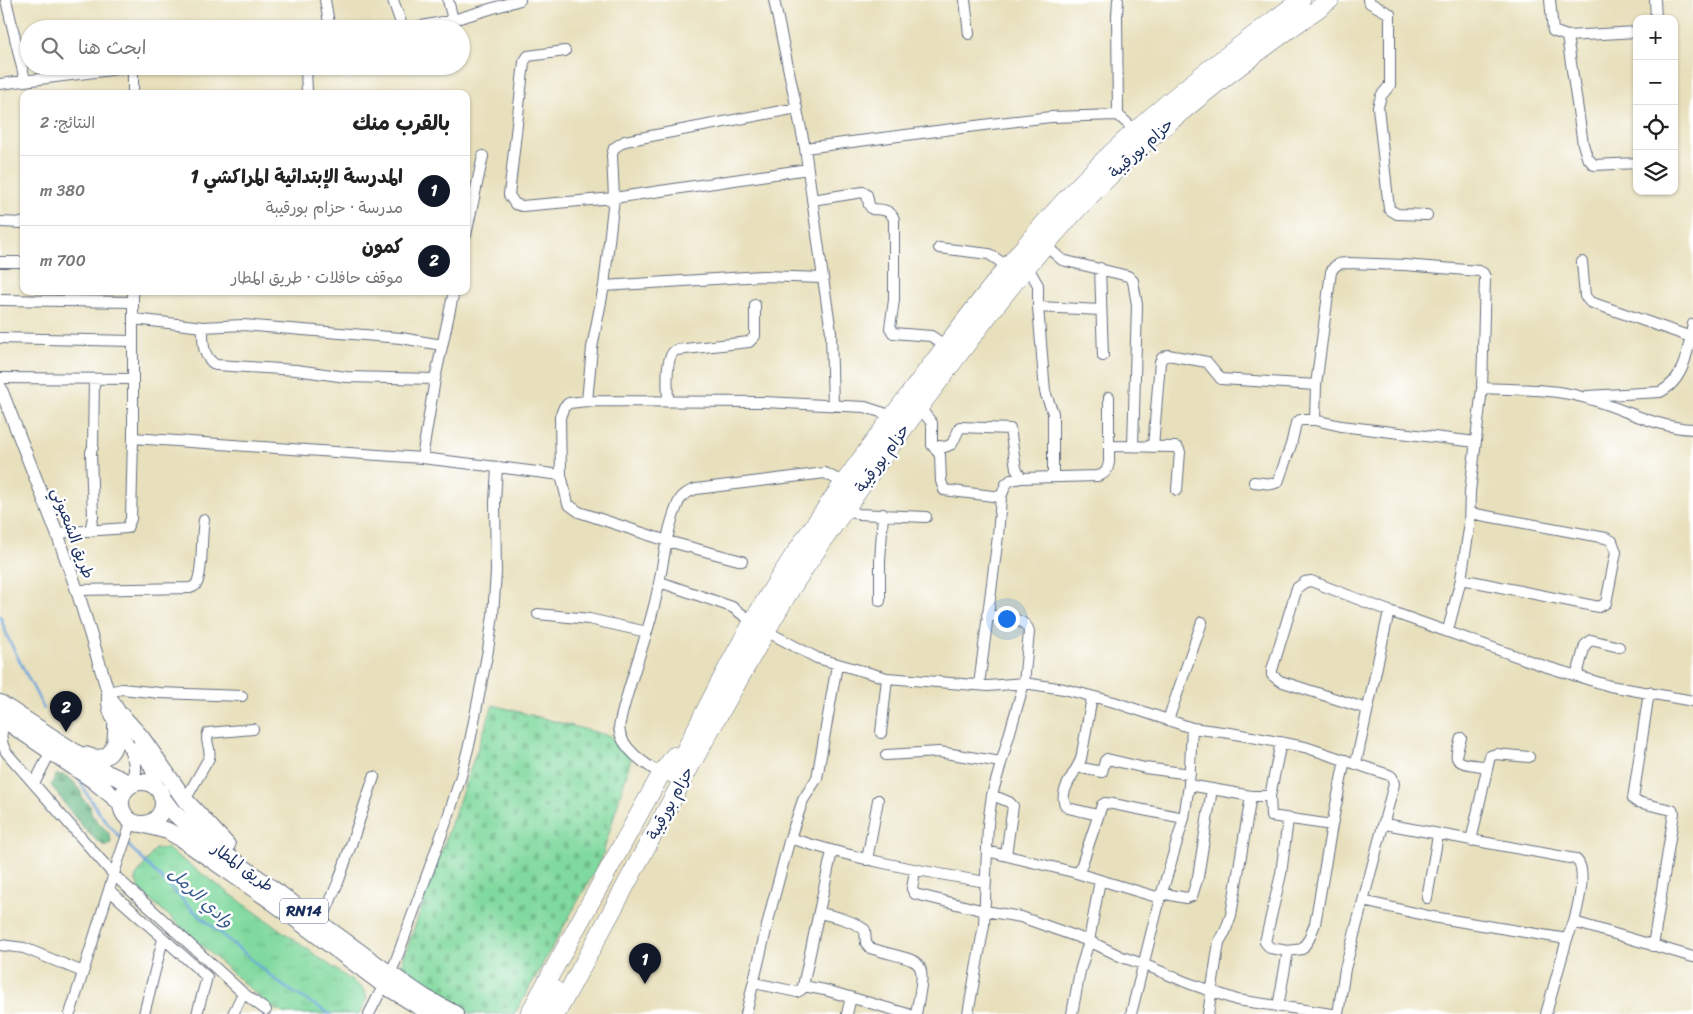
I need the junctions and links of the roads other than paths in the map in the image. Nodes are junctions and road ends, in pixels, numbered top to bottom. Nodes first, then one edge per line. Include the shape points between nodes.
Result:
1 (6, 0) edge
2 (325, 0) edge
3 (393, 0) edge
4 (448, 0) edge
5 (520, 0) edge
6 (774, 0) edge
7 (965, 0) edge
8 (1118, 0) edge
9 (1301, 0) edge
10 (1330, 0) edge
11 (1368, 0) edge
12 (1550, 0) edge
13 (1655, 0) edge
14 (1656, 15) edge
15 (328, 20) edge
16 (401, 20) edge
17 (453, 20) joint
18 (1633, 32) edge
19 (969, 34) dead end
20 (1567, 36) junction
21 (565, 51) dead end
22 (20, 56) edge
23 (25, 75) edge
24 (69, 75) edge
25 (137, 75) edge
26 (306, 75) edge
27 (26, 80) junction
28 (0, 84) edge
29 (134, 90) edge
30 (307, 90) edge
31 (797, 108) junction
32 (1118, 115) junction
33 (1136, 131) junction
34 (805, 148) junction
35 (483, 156) dead end
36 (1633, 163) edge
37 (808, 169) junction
38 (614, 198) junction
39 (812, 200) junction
40 (1427, 214) dead end
41 (470, 216) edge
42 (0, 222) edge
43 (20, 222) edge
44 (1045, 245) junction
45 (939, 248) dead end
46 (0, 262) edge
47 (20, 262) edge
48 (1582, 262) dead end
49 (1007, 266) junction
50 (1027, 266) junction
51 (1100, 268) junction
52 (824, 278) junction
53 (604, 286) junction
54 (453, 295) edge
55 (95, 296) edge
56 (133, 296) edge
57 (0, 300) edge
58 (755, 305) dead end
59 (1038, 307) junction
60 (1101, 310) junction
61 (134, 319) junction
62 (1693, 324) edge
63 (203, 327) junction
64 (1690, 337) junction
65 (0, 338) edge
66 (133, 341) junction
67 (442, 345) junction
68 (946, 346) junction
69 (1103, 356) dead end
70 (0, 378) edge
71 (94, 379) junction
72 (436, 379) junction
73 (133, 380) junction
74 (1316, 384) junction
75 (0, 387) edge
76 (1482, 388) junction
77 (1581, 396) junction
78 (1109, 397) dead end
79 (588, 400) junction
80 (668, 402) junction
81 (833, 406) junction
82 (919, 407) junction
83 (894, 416) junction
84 (1315, 420) junction
85 (1693, 429) edge
86 (133, 438) junction
87 (1476, 442) junction
88 (932, 445) junction
89 (1110, 446) junction
90 (1133, 446) junction
91 (1153, 447) junction
92 (422, 458) junction
93 (497, 467) junction
94 (562, 475) junction
95 (1053, 477) junction
96 (1020, 478) junction
97 (1254, 482) dead end
98 (844, 483) junction
99 (1176, 490) dead end
100 (1001, 497) junction
101 (846, 508) junction
102 (1470, 513) junction
103 (883, 514) junction
104 (926, 517) dead end
105 (204, 520) dead end
106 (90, 531) junction
107 (57, 533) junction
108 (667, 540) junction
109 (742, 561) dead end
110 (1461, 579) junction
111 (660, 582) junction
112 (77, 590) junction
113 (880, 601) dead end
114 (1389, 611) junction
115 (538, 614) dead end
116 (987, 615) junction
117 (1202, 622) dead end
118 (759, 627) junction
119 (1448, 630) junction
120 (647, 632) junction
121 (1619, 648) dead end
122 (837, 665) junction
123 (1577, 675) junction
124 (887, 678) junction
125 (1024, 683) junction
126 (979, 685) junction
127 (108, 692) junction
128 (1649, 692) junction
129 (242, 696) dead end
130 (1092, 697) junction
131 (1693, 701) edge
132 (0, 703) edge
133 (1366, 709) junction
134 (3, 719) edge
135 (1168, 720) junction
136 (119, 721) junction
137 (705, 726) junction
138 (1192, 728) junction
139 (253, 729) dead end
140 (881, 733) dead end
141 (1461, 738) dead end
142 (1281, 742) junction
143 (51, 751) junction
144 (75, 752) junction
145 (886, 755) dead end
146 (1529, 757) dead end
147 (1351, 761) junction
148 (1001, 762) junction
149 (1078, 767) junction
150 (1487, 767) junction
151 (660, 774) junction
152 (1190, 774) junction
153 (374, 777) dead end
154 (34, 784) junction
155 (133, 784) junction
156 (1189, 785) junction
157 (1212, 789) junction
158 (161, 795) junction
159 (992, 795) junction
160 (1251, 796) junction
161 (1270, 796) junction
162 (185, 800) junction
163 (878, 800) dead end
164 (121, 803) junction
165 (1098, 815) junction
166 (1184, 818) junction
167 (1288, 819) junction
168 (137, 822) junction
169 (1385, 824) junction
170 (1332, 825) junction
171 (1438, 835) junction
172 (790, 838) junction
173 (1471, 841) junction
174 (832, 851) junction
175 (987, 851) junction
176 (1006, 855) junction
177 (867, 860) junction
178 (915, 870) junction
179 (1079, 874) junction
180 (114, 875) junction
181 (1100, 880) junction
182 (986, 882) junction
183 (109, 890) junction
184 (280, 894) junction
185 (1161, 896) junction
186 (1427, 898) dead end
187 (1362, 901) junction
188 (609, 905) junction
189 (985, 911) junction
190 (818, 913) junction
191 (1574, 922) junction
192 (321, 923) junction
193 (163, 939) junction
194 (1567, 940) junction
195 (1089, 941) junction
196 (0, 945) edge
197 (1653, 946) junction
198 (1288, 951) junction
199 (1693, 957) edge
200 (1143, 964) junction
201 (216, 969) junction
202 (83, 972) junction
203 (207, 977) junction
204 (387, 980) junction
205 (754, 983) junction
206 (803, 986) junction
207 (1212, 992) junction
208 (243, 993) junction
209 (851, 997) junction
210 (1278, 1007) junction
211 (267, 1013) edge
212 (70, 1014) edge
213 (144, 1014) edge
214 (197, 1014) edge
215 (234, 1014) edge
216 (369, 1014) edge
217 (431, 1014) edge
218 (455, 1014) edge
219 (529, 1014) edge
220 (542, 1014) edge
221 (556, 1014) edge
222 (568, 1014) edge
223 (746, 1014) edge
224 (847, 1014) edge
225 (908, 1014) edge
226 (916, 1014) edge
227 (968, 1014) edge
228 (1072, 1014) edge
229 (1132, 1014) edge
230 (1208, 1014) edge
231 (1332, 1014) edge
232 (1338, 1014) edge
233 (1546, 1014) edge

1 - 22 street
2 - 15 street
3 - 16 street
4 - 17 street
5 - 17 street
6 - 31 street
7 - 19 street
8 - 32 street
9 - 33 highway, حزام بورقيبة via 1196,78
10 - 44 highway, حزام بورقيبة via 1243,62 1162,128 1116,170
11 - 40 street via 1390,14 1390,85 1381,96 1378,107 1389,209 1397,214
12 - 20 street via 1553,31
13 - 14 street
18 - 20 street
20 - 36 street via 1586,157 1594,165
21 - 38 street via 528,56 524,62 509,195 515,204 522,206
23 - 27 street
24 - 27 street
25 - 29 street
26 - 30 street
27 - 28 street
31 - 34 street
31 - 38 street via 625,141 614,148 612,155
32 - 33 street
32 - 34 street via 991,124
33 - 49 highway, حزام بورقيبة via 1062,203
34 - 37 street
35 - 41 street
37 - 38 street
37 - 39 street
38 - 53 street
39 - 52 street
39 - 68 street via 863,192 872,209 891,213 894,220 894,300 890,328 893,333 931,336
42 - 43 street
44 - 50 highway, حزام بورقيبة
44 - 51 street via 1062,260
45 - 49 street via 989,254
46 - 47 street
48 - 64 street via 1585,296 1590,302
49 - 68 highway, حزام بورقيبة
50 - 59 street via 1038,285
50 - 82 highway, حزام بورقيبة
51 - 60 street
51 - 90 street via 1128,276 1136,289
52 - 53 street via 762,276
52 - 81 street via 831,332
53 - 79 street via 592,348
54 - 67 street
55 - 56 street
55 - 57 street
56 - 61 street
58 - 80 street via 755,336 749,342 672,352
59 - 60 street
59 - 95 street via 1045,392 1053,413
60 - 69 street
61 - 63 street
61 - 66 street
62 - 64 street
63 - 67 street via 252,326 400,338
63 - 72 street via 204,351 216,366 296,370 346,377
64 - 77 street via 1681,370 1674,382 1660,392
65 - 66 street
66 - 73 street
67 - 72 street
68 - 83 highway, حزام بورقيبة
70 - 71 street
71 - 73 street
71 - 106 street via 93,517
72 - 92 street
73 - 86 street
74 - 76 street via 1332,272 1334,266 1348,263 1484,273
74 - 84 street
74 - 91 street via 1221,379 1207,362 1164,356 1160,362
75 - 107 street, طريق الشعبوني
76 - 77 street
76 - 87 street
77 - 85 street via 1675,428
78 - 89 street
79 - 80 street
79 - 94 street via 569,403 560,417
80 - 81 street
81 - 83 street via 865,407
82 - 88 street via 932,423
82 - 101 highway, حزام بورقيبة
83 - 98 highway, حزام بورقيبة
84 - 87 street
84 - 97 street via 1296,423 1292,445 1278,482
86 - 92 street
86 - 106 street via 131,519 127,528
87 - 102 street
88 - 96 street via 945,447 952,444 960,427 1010,429
88 - 100 street via 940,455 944,490
89 - 90 street
89 - 95 street via 1109,466 1105,474
90 - 91 street
91 - 99 street via 1180,450
92 - 93 street
93 - 94 street
93 - 204 street via 496,572 492,615 470,741 449,814
94 - 108 street via 566,499 574,510
95 - 96 street
96 - 100 street via 1006,484
98 - 108 street via 825,473 696,489 680,498
98 - 118 highway, حزام بورقيبة via 788,564
100 - 116 street
101 - 103 street via 858,514
101 - 118 highway, حزام بورقيبة via 796,582
102 - 110 street
102 - 110 street via 1606,538 1612,541 1616,552 1606,603 1598,607
103 - 104 street
103 - 113 street
105 - 112 street via 195,586
106 - 107 street
107 - 112 street, طريق الشعبوني
108 - 109 street
108 - 111 street
110 - 119 street
111 - 118 street via 732,607
111 - 120 street
112 - 127 street, طريق الشعبوني
114 - 119 street
114 - 133 street
114 - 133 street via 1310,581 1305,582 1297,588 1272,670 1272,675 1280,681
115 - 120 street via 589,619
116 - 125 street via 1021,621 1027,626
116 - 126 street
117 - 135 street
118 - 122 street via 805,653
118 - 137 highway, حزام بورقيبة
119 - 123 street via 1509,654
120 - 151 street via 621,720 620,734 643,762
121 - 123 street via 1591,640 1585,645
122 - 124 street
122 - 172 street via 817,778 803,800
123 - 128 street via 1610,686
124 - 126 street
124 - 140 street
125 - 126 street
125 - 130 street
125 - 148 street
127 - 129 street via 122,689
127 - 136 street, طريق الشعبوني via 109,711
128 - 131 street
128 - 197 street via 1633,799 1674,813
130 - 135 street
130 - 149 street
132 - 144 main road, RN14
133 - 147 street
134 - 143 main road
134 - 154 street via 1,742
135 - 138 street
136 - 144 main road via 114,746 106,756 95,759
136 - 155 street, طريق الشعبوني via 134,760
136 - 158 street, طريق الشعبوني via 146,757
136 - 162 main road via 141,737
137 - 151 highway
137 - 188 highway, حزام بورقيبة
137 - 222 highway via 684,798
138 - 142 street
138 - 152 street
139 - 162 street via 208,733 206,738 211,753
141 - 150 street via 1457,759
142 - 147 street
142 - 161 street
143 - 154 street
143 - 164 main road
144 - 155 main road, RN14 via 107,773
145 - 148 street via 939,752
146 - 150 street via 1492,754
147 - 169 street via 1389,775 1394,780
147 - 170 street
148 - 159 street
149 - 152 street via 1102,772 1107,759
149 - 165 street via 1069,779 1064,805
150 - 173 street
151 - 219 highway
152 - 156 street
153 - 192 street
154 - 180 street
155 - 158 main road, RN14 via 149,783
155 - 164 main road via 124,792
156 - 157 street
156 - 166 street
157 - 160 street
157 - 185 street via 1198,878 1192,896
158 - 168 main road via 159,815 149,822
158 - 184 main road, طريق المطار / RN14 via 172,811 196,833
159 - 175 street
159 - 176 street via 1013,806
160 - 161 street
160 - 207 street via 1231,915 1219,942
161 - 167 street via 1271,816
162 - 184 main road
163 - 177 street
164 - 168 main road via 124,813
165 - 166 street via 1105,803
165 - 179 street
166 - 185 street
167 - 170 street
167 - 198 street via 1281,874 1265,942 1270,948
168 - 180 street
168 - 204 main road, طريق المطار / RN14 via 180,838
169 - 171 street
169 - 187 street
170 - 198 street via 1312,933 1302,949
171 - 173 street
171 - 186 street
172 - 174 street
172 - 205 street
173 - 191 street via 1578,862 1582,868
174 - 177 street
174 - 190 street
175 - 176 street
175 - 182 street
176 - 179 street
177 - 178 street
178 - 182 street
178 - 189 street via 912,889 915,894
179 - 181 street
180 - 183 street
180 - 201 street
181 - 185 street
181 - 195 street
182 - 189 street
183 - 193 street
183 - 202 street
184 - 192 main road, طريق المطار / RN14
185 - 200 street
187 - 194 street
187 - 232 street via 1345,969
188 - 220 highway, حزام بورقيبة
188 - 221 highway, حزام بورقيبة
189 - 195 street via 1021,917
189 - 227 street
190 - 206 street
190 - 226 street via 862,927 870,948 909,958 918,964 922,980
191 - 194 street
191 - 197 street
192 - 204 main road, طريق المطار / RN14
193 - 203 street
193 - 213 street
194 - 233 street
195 - 200 street
195 - 228 street
196 - 202 street via 24,948
197 - 199 street
198 - 210 street
200 - 207 street
200 - 229 street
201 - 203 street
201 - 208 street
202 - 212 street
203 - 214 street
204 - 216 street
204 - 217 main road, طريق المطار / RN14
204 - 218 main road, طريق المطار / RN14
205 - 206 street via 797,992
205 - 223 street
206 - 209 street
207 - 210 street
207 - 230 street
208 - 211 street
208 - 215 street
209 - 224 street
209 - 225 street
210 - 231 street

